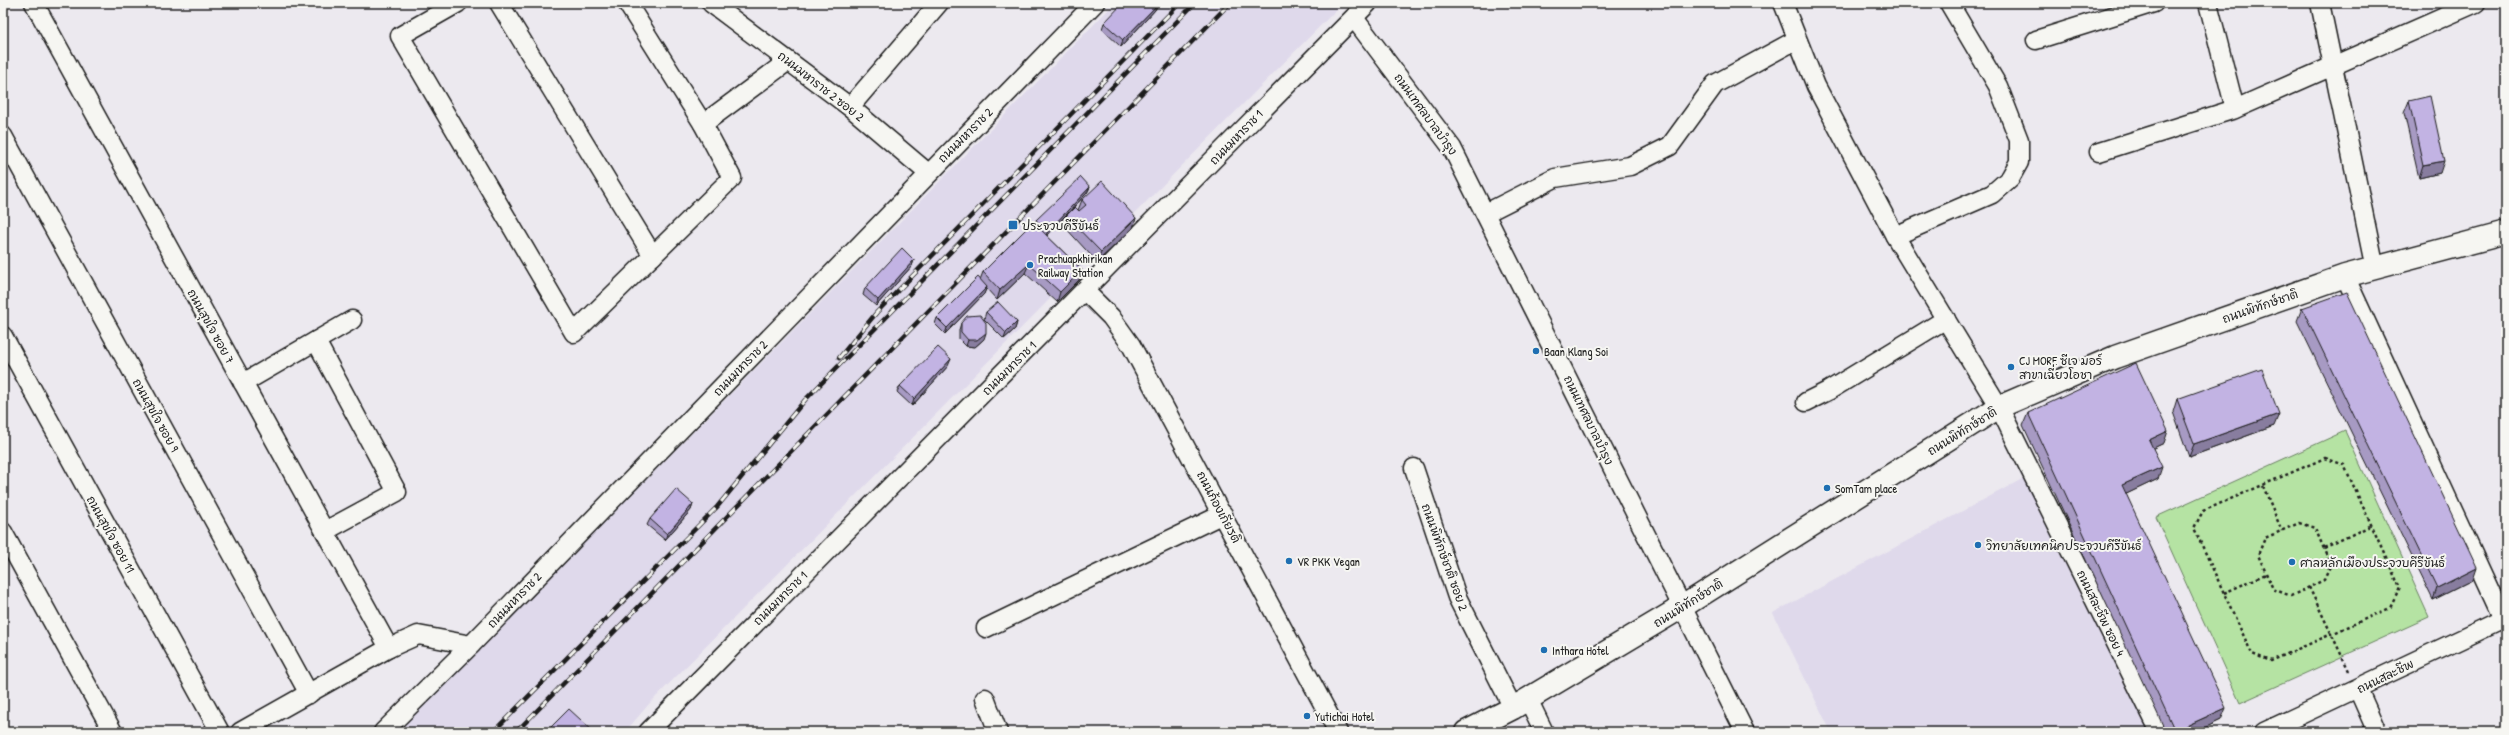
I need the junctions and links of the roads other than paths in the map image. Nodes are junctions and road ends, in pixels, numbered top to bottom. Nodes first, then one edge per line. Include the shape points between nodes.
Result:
1 (34, 3) edge
2 (458, 3) edge
3 (499, 3) edge
4 (627, 3) edge
5 (711, 3) edge
6 (939, 3) edge
7 (1095, 3) edge
8 (1368, 3) edge
9 (1783, 3) edge
10 (1949, 3) edge
11 (2154, 3) edge
12 (2208, 3) edge
13 (2320, 3) edge
14 (2476, 3) edge
15 (1354, 18) junction
16 (1796, 40) junction
17 (2036, 40) dead end
18 (788, 61) junction
19 (2332, 66) junction
20 (850, 107) junction
21 (2235, 109) junction
22 (703, 124) junction
23 (3, 136) edge
24 (2099, 152) dead end
25 (928, 172) junction
26 (1486, 213) junction
27 (2506, 233) edge
28 (1895, 236) junction
29 (652, 256) junction
30 (2375, 269) junction
31 (2345, 276) junction
32 (1085, 291) junction
33 (1946, 319) junction
34 (352, 320) dead end
35 (3, 336) edge
36 (316, 341) junction
37 (243, 383) junction
38 (1806, 402) dead end
39 (1999, 407) junction
40 (1414, 468) dead end
41 (1223, 514) junction
42 (325, 531) junction
43 (3, 532) edge
44 (1682, 607) junction
45 (2505, 619) edge
46 (986, 628) dead end
47 (471, 645) junction
48 (389, 648) junction
49 (2358, 689) junction
50 (309, 694) junction
51 (985, 698) dead end
52 (1520, 704) junction
53 (113, 732) edge
54 (220, 732) edge
55 (240, 732) edge
56 (383, 732) edge
57 (648, 732) edge
58 (998, 732) edge
59 (1338, 732) edge
60 (1466, 732) edge
61 (1544, 732) edge
62 (1745, 732) edge
63 (2160, 732) edge
64 (2264, 732) edge
65 (2377, 732) edge

1 - 37 street, ถนนสุขใจ ซอย 7
2 - 29 street via 400,36 574,333
3 - 29 street
4 - 22 street
5 - 18 street, ถนนมหาราช 2 ซอย 2
6 - 20 street
7 - 25 street, ถนนมหาราช 2
8 - 15 street, ถนนมหาราช 1
9 - 16 street, ถนนสละชีพ ซอย 4
10 - 28 street via 1998,86 2019,140 2020,162 2010,178 1992,194
11 - 17 street
12 - 21 street
13 - 19 street
14 - 19 street
15 - 26 street, ถนนเทศลบาลบำรุง via 1452,148
15 - 32 street, ถนนมหาราช 1
16 - 26 street via 1715,84 1670,146 1630,166 1555,178
16 - 28 street, ถนนสละชีพ ซอย 4 via 1816,86
18 - 20 street, ถนนมหาราช 2 ซอย 2
18 - 22 street
19 - 21 street
19 - 30 street
20 - 25 street, ถนนมหาราช 2 ซอย 2
21 - 24 street
22 - 29 street via 732,178
23 - 50 street, ถนนสุขใจ ซอย 9
25 - 47 street, ถนนมหาราช 2
26 - 44 street, ถนนเทศลบาลบำรุง
27 - 30 main road, ถนนพิทักษ์ชาติ
28 - 33 street, ถนนสละชีพ ซอย 4
30 - 31 main road, ถนนพิทักษ์ชาติ
31 - 39 main road, ถนนพิทักษ์ชาติ via 2115,357
31 - 45 street
32 - 41 street, ถนนก้องเกียรติ via 1111,317 1131,345
32 - 57 street, ถนนมหาราช 1
33 - 38 street
33 - 39 street, ถนนสละชีพ ซอย 4
34 - 36 street
35 - 54 street, ถนนสุขใจ ซอย 11
36 - 37 street
36 - 42 street via 397,492
37 - 42 street, ถนนสุขใจ ซอย 7
39 - 44 main road, ถนนพิทักษ์ชาติ
39 - 63 street, ถนนสละชีพ ซอย 4
40 - 52 street, ถนนพิทักษ์ชาติ ซอย 2 via 1457,597
41 - 46 street
41 - 59 street, ถนนก้องเกียรติ
42 - 48 street, ถนนสุขใจ ซอย 7
43 - 53 street
44 - 52 main road, ถนนพิทักษ์ชาติ
44 - 62 street, ถนนเทศลบาลบำรุง
45 - 49 street, ถนนสละชีพ
47 - 48 street via 418,635
47 - 56 street, ถนนมหาราช 2
48 - 50 street
49 - 64 street, ถนนสละชีพ
49 - 65 street
50 - 55 street
51 - 58 street
52 - 60 main road, ถนนพิทักษ์ชาติ
52 - 61 street, ถนนพิทักษ์ชาติ ซอย 2

